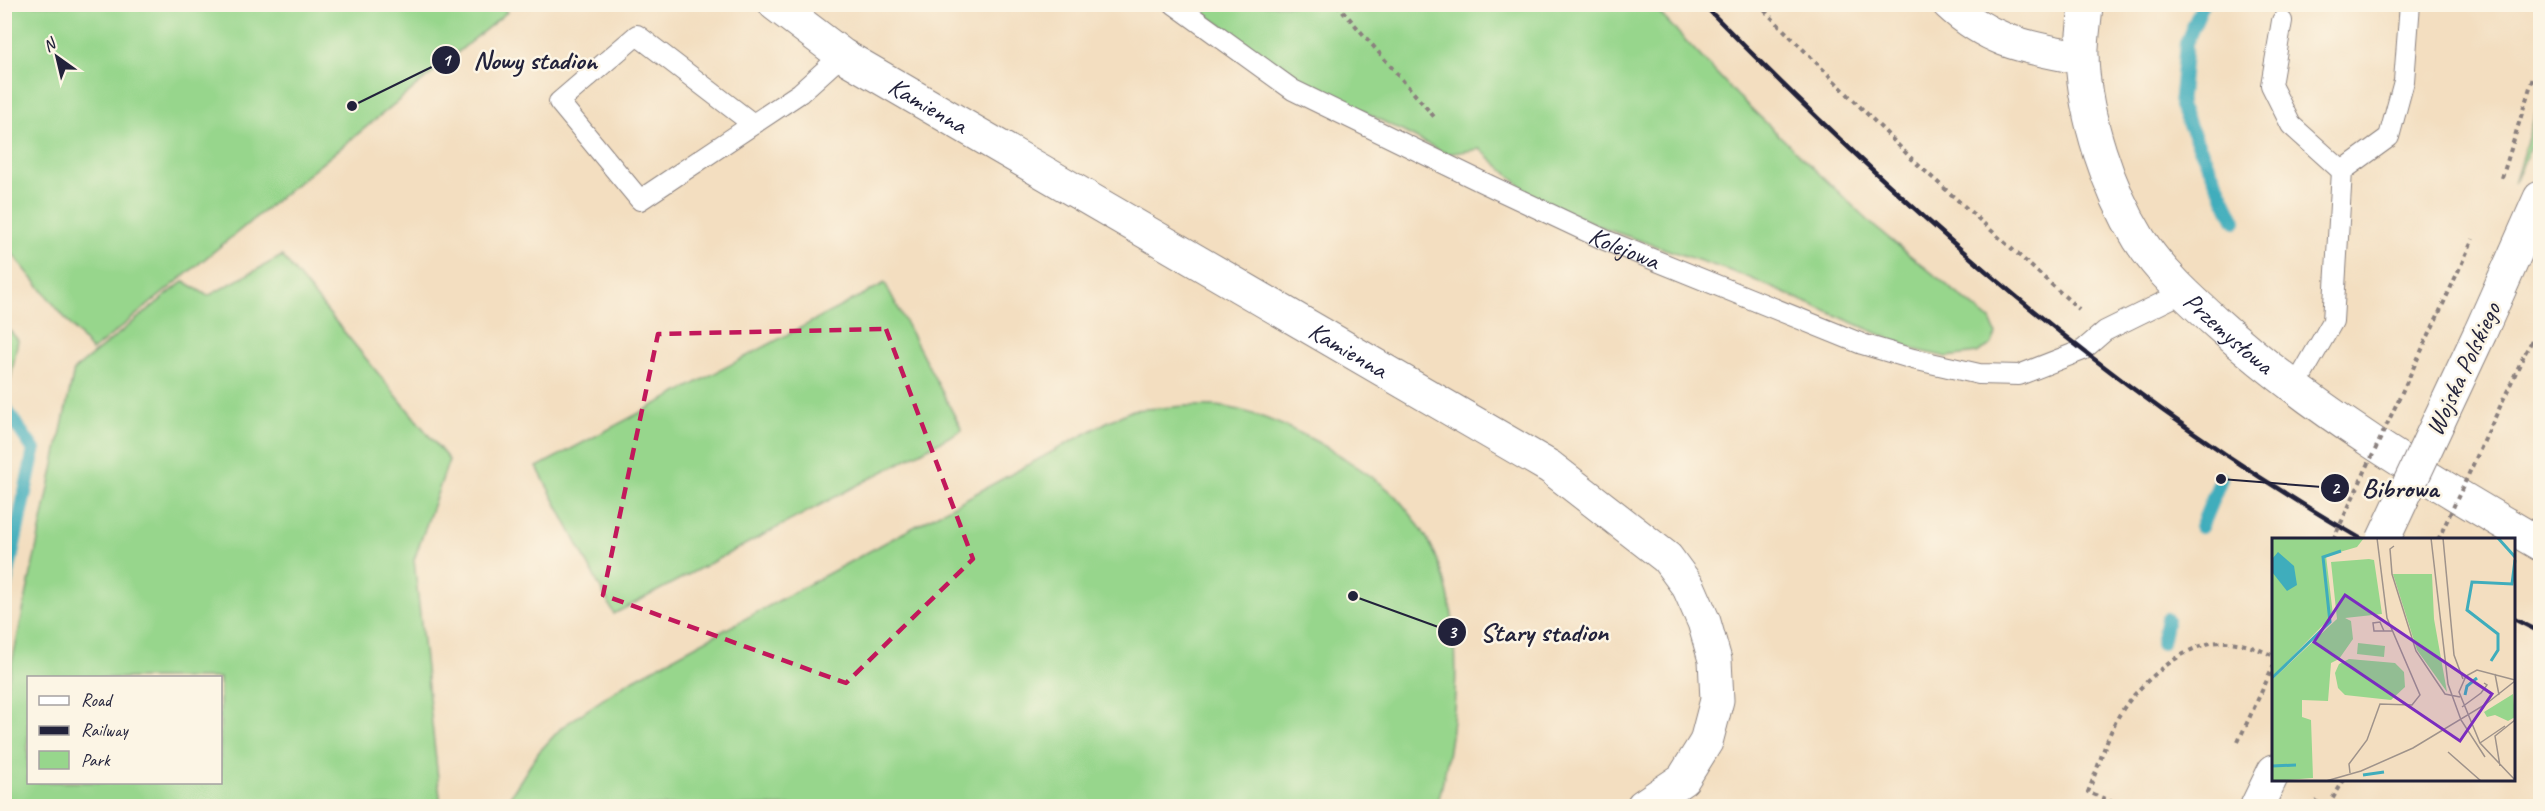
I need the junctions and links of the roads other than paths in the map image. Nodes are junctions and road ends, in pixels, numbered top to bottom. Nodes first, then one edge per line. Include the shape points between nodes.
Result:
1 (776, 4) edge
2 (1174, 4) edge
3 (1949, 4) edge
4 (2086, 4) edge
5 (2410, 4) edge
6 (2282, 21) dead end
7 (842, 55) junction
8 (2082, 58) junction
9 (753, 124) junction
10 (2342, 171) junction
11 (2541, 198) edge
12 (2182, 293) junction
13 (2295, 387) junction
14 (2384, 538) edge
15 (2541, 544) edge
16 (2272, 775) edge
17 (1643, 807) edge
18 (2257, 807) edge

1 - 7 street, Kamienna
2 - 12 lane, Kolejowa via 1293,90 1605,240 1862,344 1913,359 1979,374 2019,375 2084,350 2105,331
3 - 8 street via 1967,21 2011,44
4 - 8 street, Przemysłowa
5 - 10 lane via 2404,81 2389,137
6 - 10 lane via 2271,85 2291,125
7 - 9 lane via 800,93
7 - 17 street, Kamienna via 1550,467 1667,558 1689,588 1704,622 1715,660 1717,700 1706,742 1683,779
8 - 12 street, Przemysłowa via 2090,111 2120,202 2140,240
9 - 9 lane via 640,200 559,102 637,35
10 - 13 lane via 2333,321
11 - 14 street, Wojska Polskiego, bridge
12 - 13 street, Przemysłowa
13 - 15 street, Przemysłowa via 2347,426
16 - 18 street

